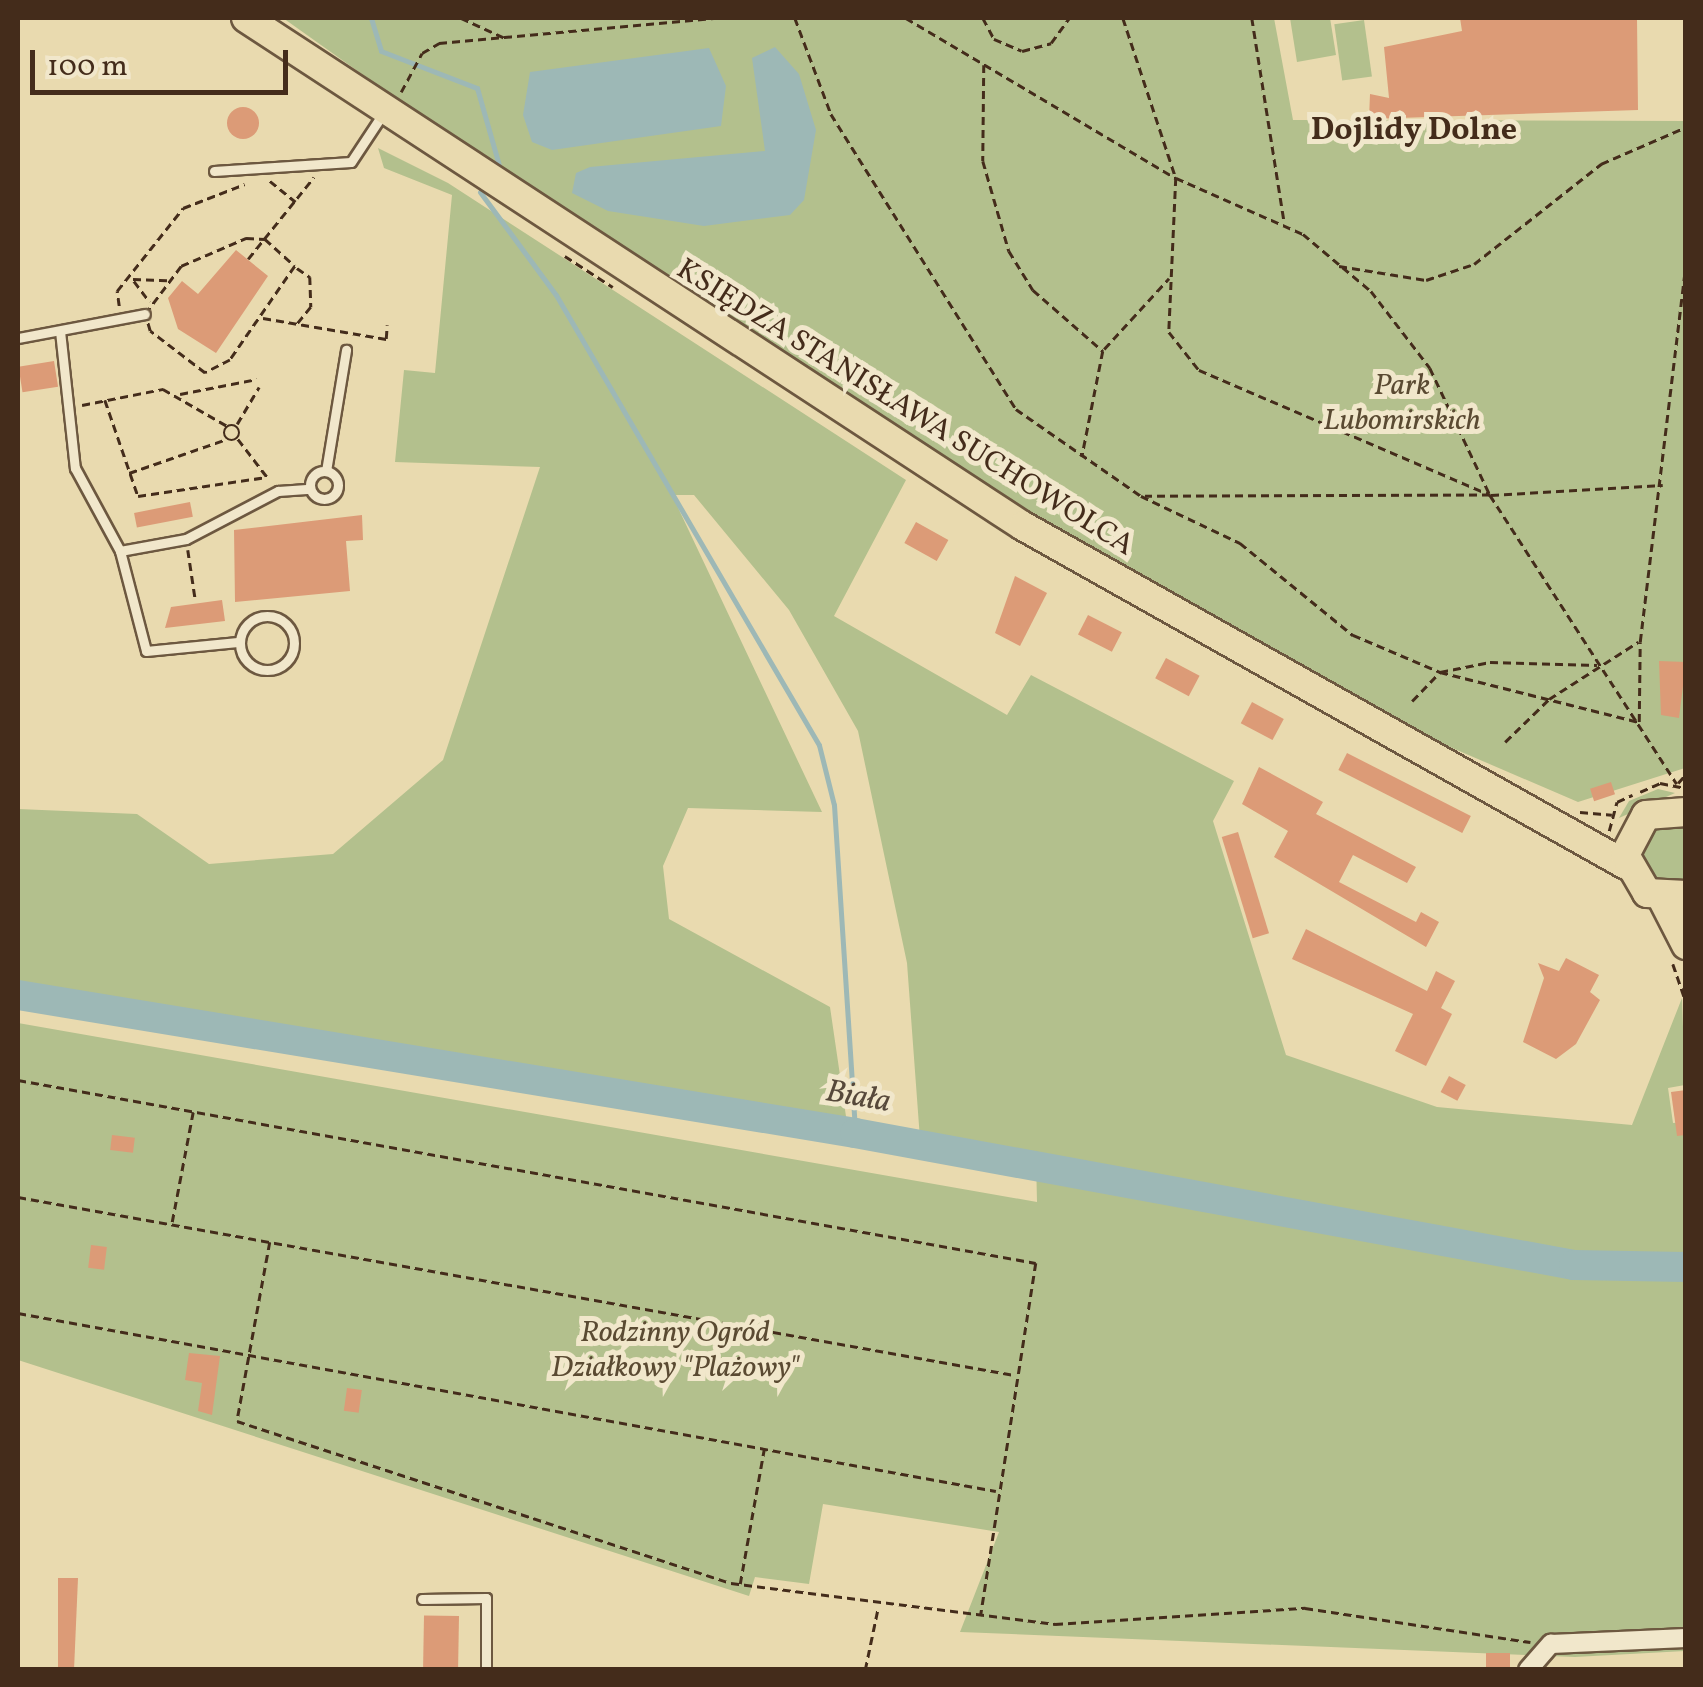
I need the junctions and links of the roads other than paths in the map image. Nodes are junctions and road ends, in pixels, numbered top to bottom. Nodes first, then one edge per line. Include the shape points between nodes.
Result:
1 (246, 18) edge
2 (385, 110) junction
3 (214, 171) dead end
4 (149, 309) road end
5 (60, 331) junction
6 (18, 338) edge
7 (346, 350) dead end
8 (326, 471) junction
9 (310, 489) junction
10 (120, 551) junction
11 (238, 642) junction
12 (1686, 812) edge
13 (1549, 820) junction
14 (1632, 830) junction
15 (1626, 865) junction
16 (1674, 897) edge
17 (1676, 946) edge
18 (422, 1599) dead end
19 (1686, 1638) edge
20 (486, 1670) edge
21 (1528, 1670) edge

1 - 2 highway, KSIĘDZA STANISŁAWA SUCHOWOLCA
2 - 3 lane via 351,162
2 - 13 highway, KSIĘDZA STANISŁAWA SUCHOWOLCA via 1023,526
4 - 5 lane
5 - 6 lane
5 - 10 lane via 83,493
7 - 8 lane
8 - 9 lane
8 - 9 lane via 338,480 335,495 321,499
9 - 10 lane via 278,492 186,539
10 - 11 lane via 146,650
11 - 11 lane via 262,668 286,662 296,642 275,618 247,623
12 - 14 highway via 1654,812
13 - 14 highway, KSIĘDZA STANISŁAWA SUCHOWOLCA
13 - 15 highway, KSIĘDZA STANISŁAWA SUCHOWOLCA
14 - 15 highway
15 - 16 highway, KSIĘDZA STANISŁAWA SUCHOWOLCA
16 - 17 highway
18 - 20 lane via 486,1598
19 - 21 street via 1551,1644

